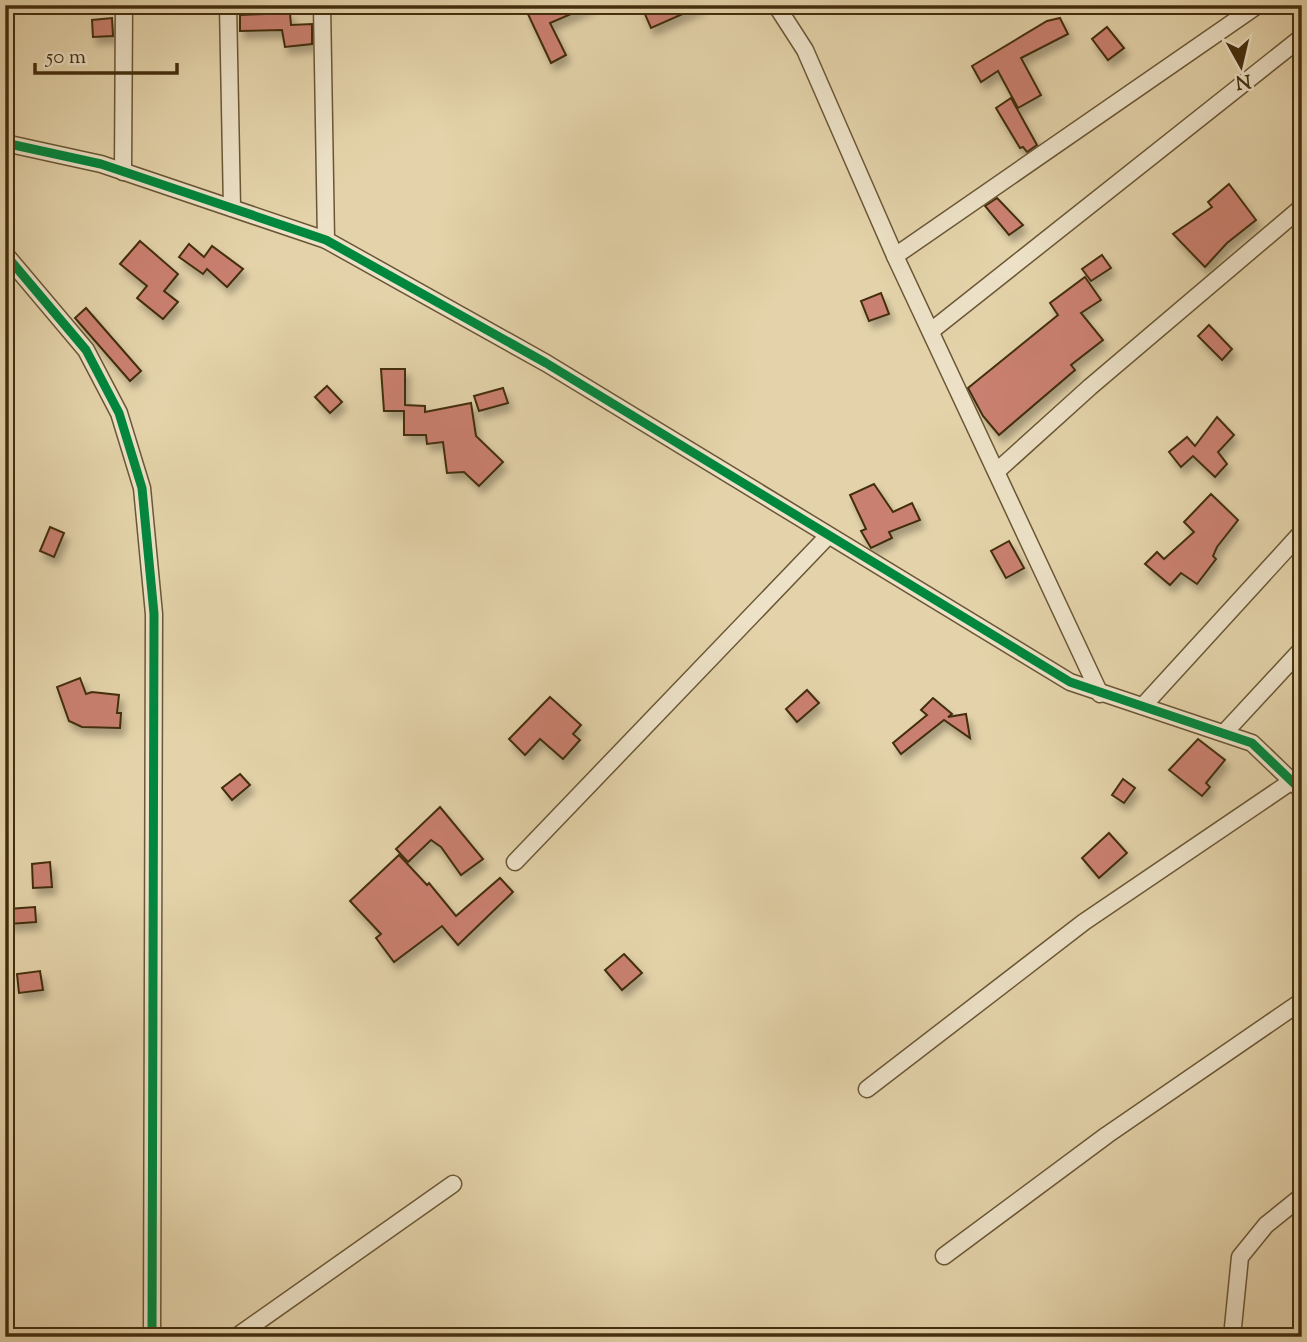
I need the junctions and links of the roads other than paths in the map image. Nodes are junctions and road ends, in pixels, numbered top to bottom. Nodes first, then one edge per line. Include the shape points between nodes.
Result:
1 (124, 5) edge
2 (228, 5) edge
3 (322, 5) edge
4 (776, 5) edge
5 (1258, 5) edge
6 (1302, 37) edge
7 (5, 144) edge
8 (123, 172) junction
9 (1302, 207) edge
10 (232, 208) junction
11 (326, 240) junction
12 (5, 254) edge
13 (895, 257) junction
14 (931, 331) junction
15 (997, 471) junction
16 (1302, 532) edge
17 (827, 537) junction
18 (1302, 649) edge
19 (1100, 694) junction
20 (1143, 706) junction
21 (1225, 732) junction
22 (1297, 786) edge
23 (515, 862) dead end
24 (1302, 1001) edge
25 (867, 1089) dead end
26 (453, 1184) dead end
27 (1302, 1196) edge
28 (944, 1256) dead end
29 (152, 1337) edge
30 (236, 1337) edge
31 (1231, 1337) edge

1 - 8 street
2 - 10 street
3 - 11 street
4 - 13 street via 805,50
5 - 13 street
6 - 14 street
7 - 8 street
8 - 10 street
9 - 15 street
10 - 11 street
11 - 17 street via 546,363
12 - 29 street via 86,350 120,413 142,488 154,614
13 - 14 street
14 - 15 street
15 - 19 street
16 - 20 street
17 - 19 street via 1070,682
17 - 23 street
18 - 21 street
19 - 20 street
20 - 21 street
21 - 22 street via 1252,743
22 - 25 street via 1084,922
24 - 28 street via 1107,1135
26 - 30 street
27 - 31 street via 1257,1234 1240,1257

